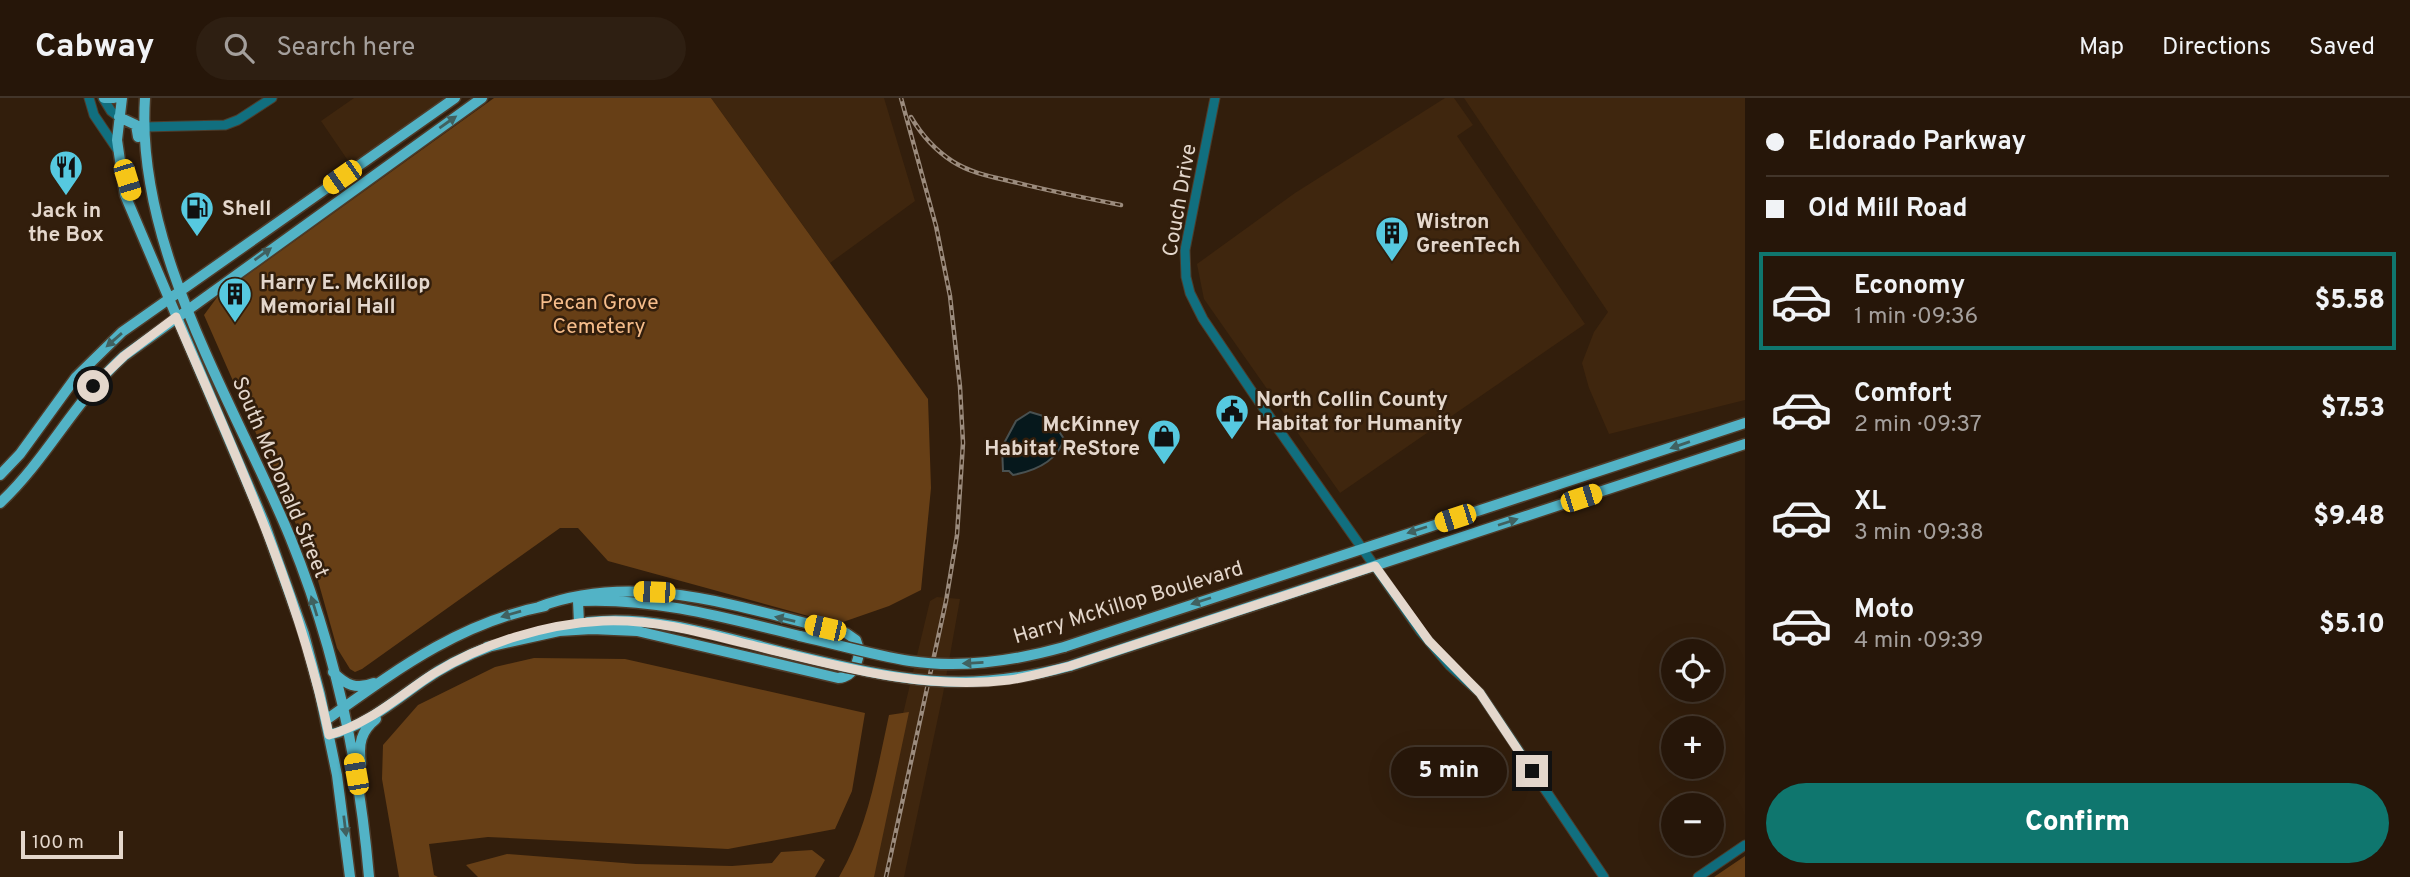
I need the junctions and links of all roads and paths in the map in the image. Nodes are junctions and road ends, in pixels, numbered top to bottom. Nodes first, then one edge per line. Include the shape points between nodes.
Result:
1 (89, 98) edge
2 (104, 98) edge
3 (114, 98) edge
4 (122, 98) edge
5 (145, 98) edge
6 (272, 98) edge
7 (455, 98) edge
8 (482, 98) edge
9 (1216, 98) edge
10 (118, 117) junction
11 (144, 127) junction
12 (405, 132) junction
13 (415, 145) junction
14 (117, 149) junction
15 (364, 161) junction
16 (120, 171) junction
17 (374, 174) junction
18 (151, 190) junction
19 (153, 204) junction
20 (181, 292) junction
21 (168, 299) junction
22 (188, 308) junction
23 (176, 317) junction
24 (212, 367) junction
25 (201, 375) junction
26 (234, 413) junction
27 (220, 420) junction
28 (1745, 423) edge
29 (40, 426) junction
30 (56, 437) junction
31 (1745, 444) edge
32 (1626, 463) junction
33 (0, 475) edge
34 (1632, 481) junction
35 (0, 503) edge
36 (1362, 548) junction
37 (1375, 566) junction
38 (578, 601) junction
39 (539, 607) junction
40 (579, 623) junction
41 (487, 647) junction
42 (333, 672) junction
43 (383, 680) junction
44 (406, 693) junction
45 (342, 708) junction
46 (326, 720) junction
47 (348, 730) junction
48 (329, 735) junction
49 (366, 839) junction
50 (1745, 845) edge
51 (350, 877) edge
52 (369, 877) edge
53 (1604, 877) edge
54 (1698, 877) edge

1 - 14 street
2 - 3 main road
2 - 10 street
4 - 10 main road, South McDonald Street
5 - 11 main road, South McDonald Street
6 - 11 street via 225,125
7 - 12 main road
13 -> 8 main road
9 - 36 street, Couch Drive via 1185,250 1187,284 1210,330
10 - 14 main road, South McDonald Street
10 - 18 main road via 138,127 141,165
11 - 18 main road, South McDonald Street
12 - 13 main road
12 - 15 main road
13 - 17 main road
14 - 16 main road, South McDonald Street
15 - 17 main road
15 - 20 main road
16 - 19 main road via 138,211 146,212
16 - 21 main road, South McDonald Street via 129,206
22 -> 17 main road
18 - 19 main road, South McDonald Street
19 - 20 main road, South McDonald Street
20 - 21 main road
20 - 22 main road, South McDonald Street
21 - 23 main road, South McDonald Street
21 -> 29 main road via 92,360
22 - 23 main road
22 - 24 main road, South McDonald Street
23 - 25 main road, South McDonald Street
23 - 30 main road via 112,367
24 - 25 main road
24 - 26 main road, South McDonald Street
25 - 27 main road, South McDonald Street
26 - 27 main road
42 -> 26 main road, South McDonald Street via 299,560
27 - 46 main road, South McDonald Street via 285,578
28 -> 32 main road, Harry McKillop Boulevard
29 - 30 main road
29 - 33 main road
30 - 35 main road
31 - 34 main road, Harry McKillop Boulevard
32 - 34 main road
32 -> 36 main road, Harry McKillop Boulevard
37 -> 34 main road, Harry McKillop Boulevard
36 - 37 street, Couch Drive
36 -> 38 main road, Harry McKillop Boulevard, bridge via 1064,647 1018,658 953,664 911,661 665,604
37 - 40 main road, Harry McKillop Boulevard, bridge via 1070,666 1009,680 939,682 881,676 669,625
37 - 53 street, Couch Drive via 1429,641 1475,687
38 - 39 main road, Harry McKillop Boulevard
38 - 40 main road
41 -> 39 main road via 559,631 637,631 838,678 855,669 859,650 856,640 846,633 671,593 595,593
39 -> 43 main road, Harry McKillop Boulevard via 470,628
40 - 41 main road, Harry McKillop Boulevard
41 - 44 main road, Harry McKillop Boulevard
42 - 43 main road via 357,687
42 - 45 main road, South McDonald Street
43 - 45 main road, Harry McKillop Boulevard
44 - 47 main road, Harry McKillop Boulevard
44 - 49 main road via 370,724 360,741
45 - 46 main road, Harry McKillop Boulevard
45 - 47 main road, South McDonald Street
46 - 48 main road, South McDonald Street
47 - 48 main road, Harry McKillop Boulevard
47 - 49 main road, South McDonald Street
48 -> 51 main road, South McDonald Street
49 - 52 main road, South McDonald Street
50 - 54 street

